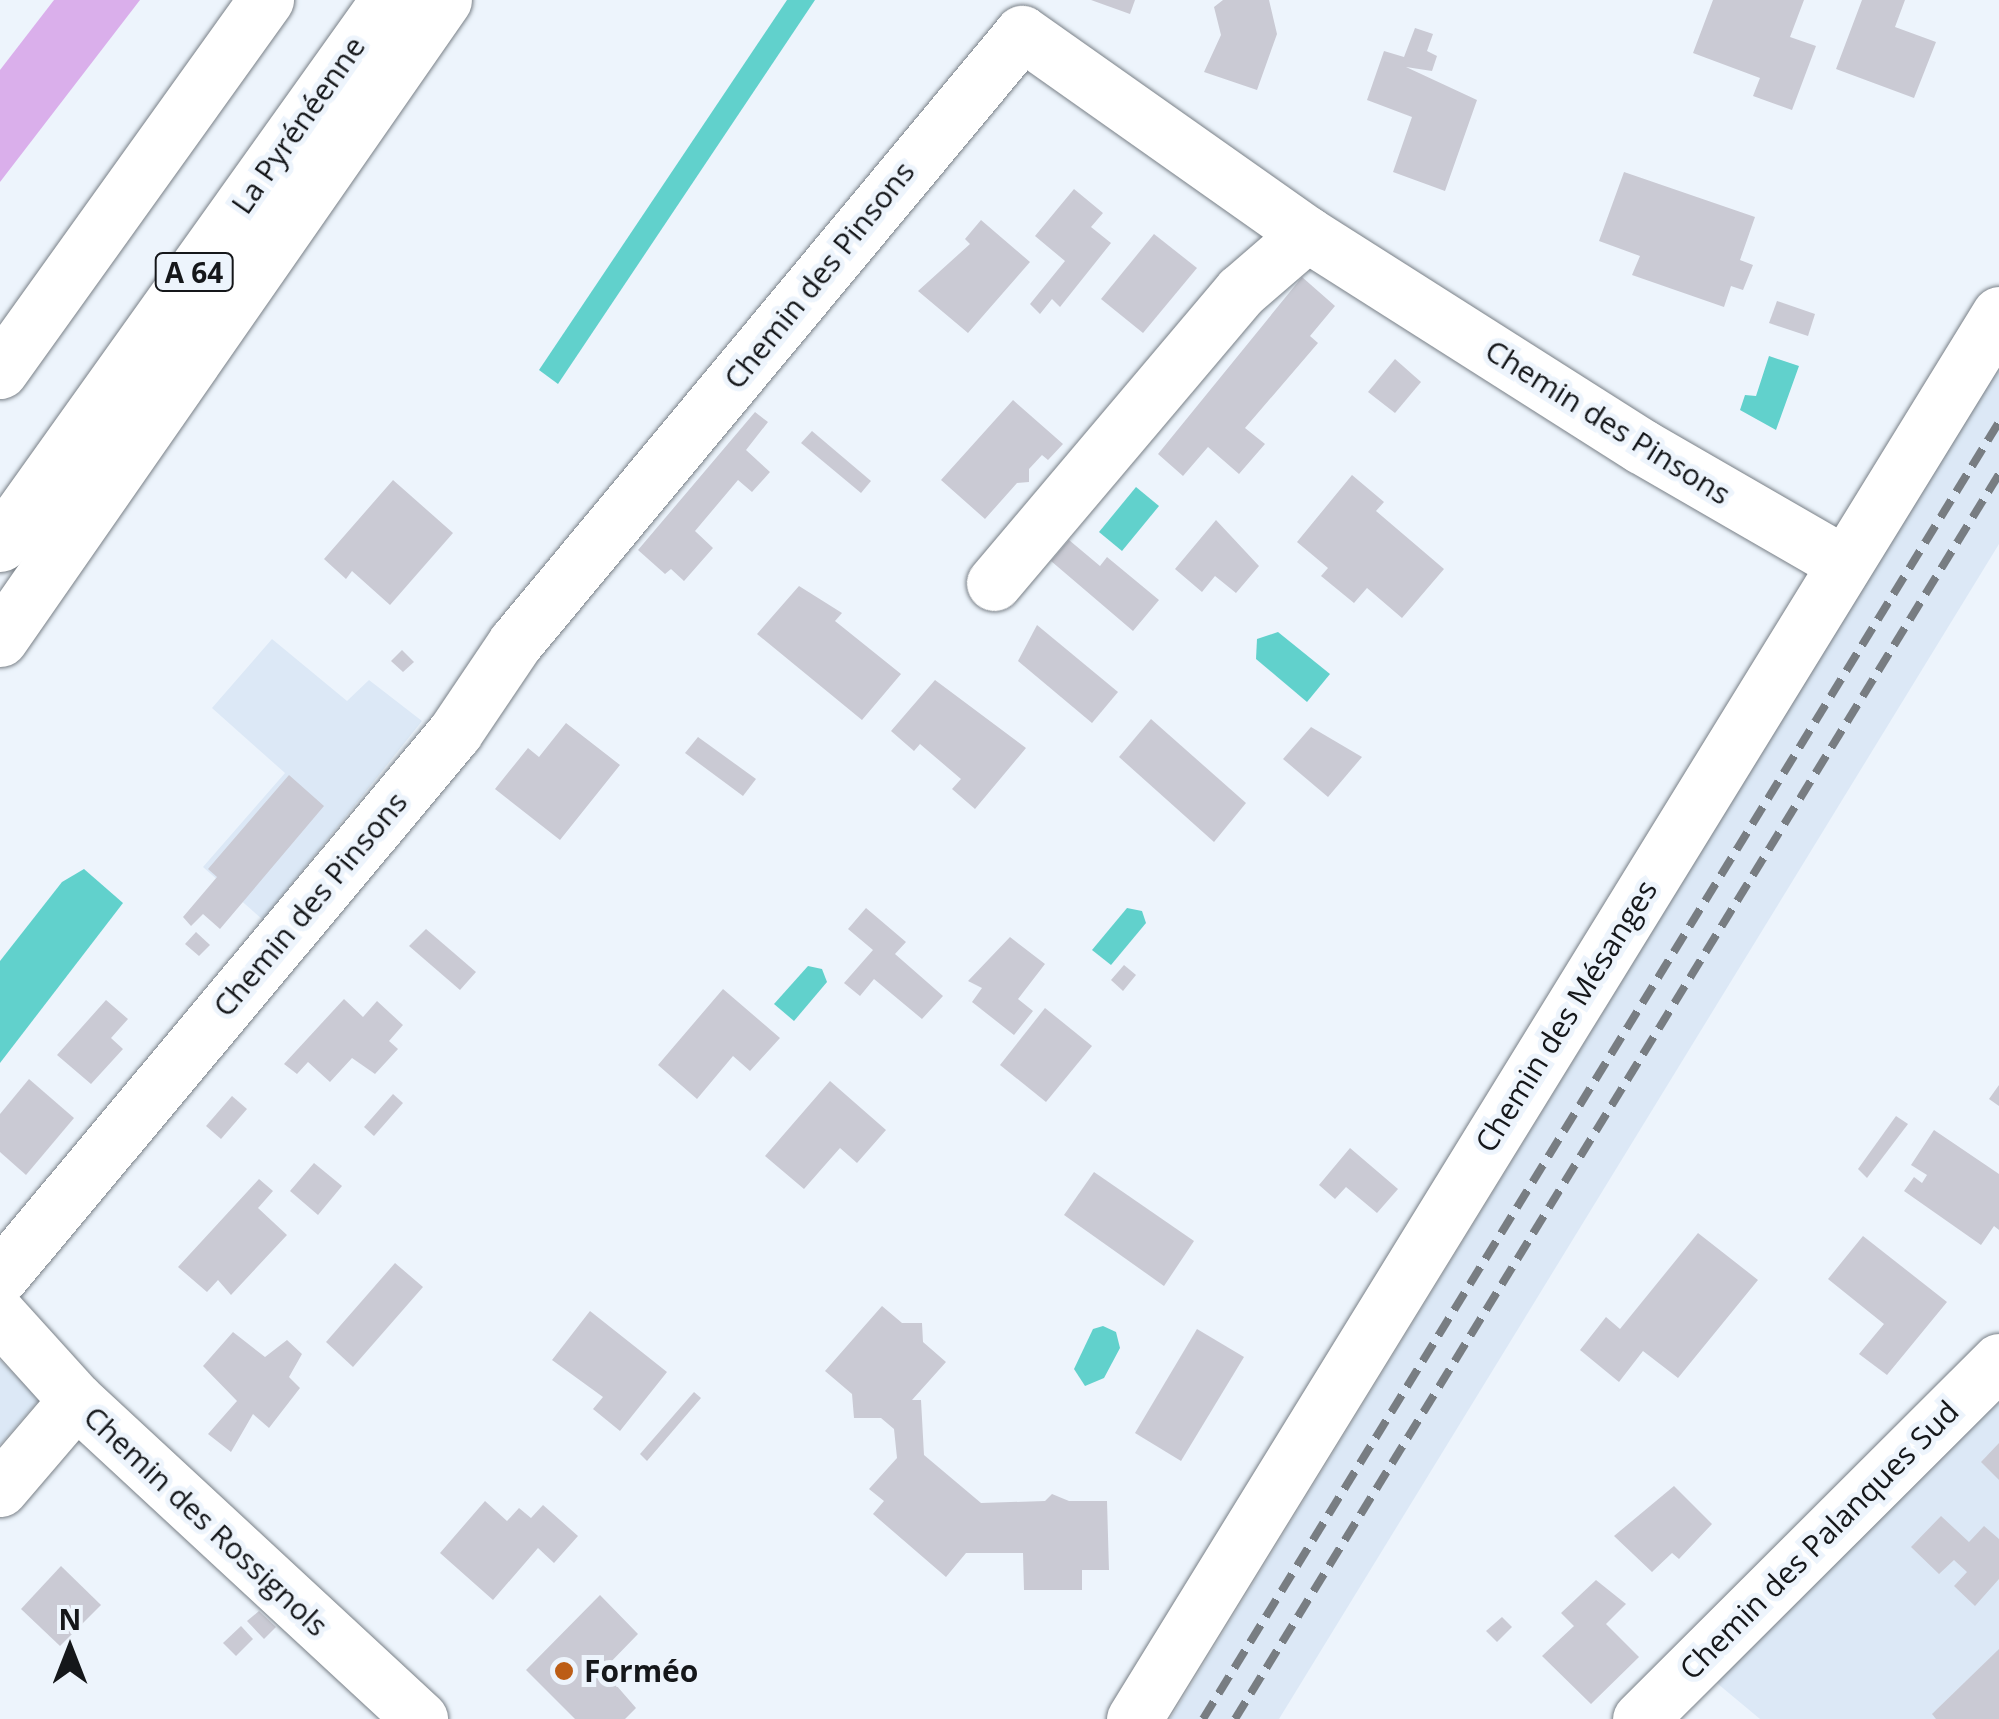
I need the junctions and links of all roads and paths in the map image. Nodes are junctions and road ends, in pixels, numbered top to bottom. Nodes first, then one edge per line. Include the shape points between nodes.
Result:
1 (266, 0) edge
2 (388, 0) edge
3 (444, 0) edge
4 (1022, 16) edge
5 (1307, 234) junction
6 (1999, 314) edge
7 (4, 361) edge
8 (0, 544) edge
9 (1844, 563) junction
10 (994, 583) dead end
11 (0, 639) edge
12 (0, 1277) edge
13 (0, 1316) edge
14 (1999, 1361) edge
15 (76, 1400) junction
16 (0, 1489) edge
17 (420, 1719) edge
18 (1134, 1719) edge
19 (1640, 1719) edge

1 - 7 main road
2 - 8 main road, La Pyrénéenne / A 64
3 - 11 main road
4 - 5 main road, Chemin des Pinsons via 1065,69
4 - 12 main road, Chemin des Pinsons via 515,644 456,732
5 - 9 main road, Chemin des Pinsons via 1641,446
5 - 10 main road via 1241,291
6 - 9 main road, Chemin des Mésanges
9 - 18 main road, Chemin des Mésanges
13 - 15 main road, Chemin des Rossignols
14 - 19 main road, Chemin des Palanques Sud
15 - 16 main road
15 - 17 main road, Chemin des Rossignols

